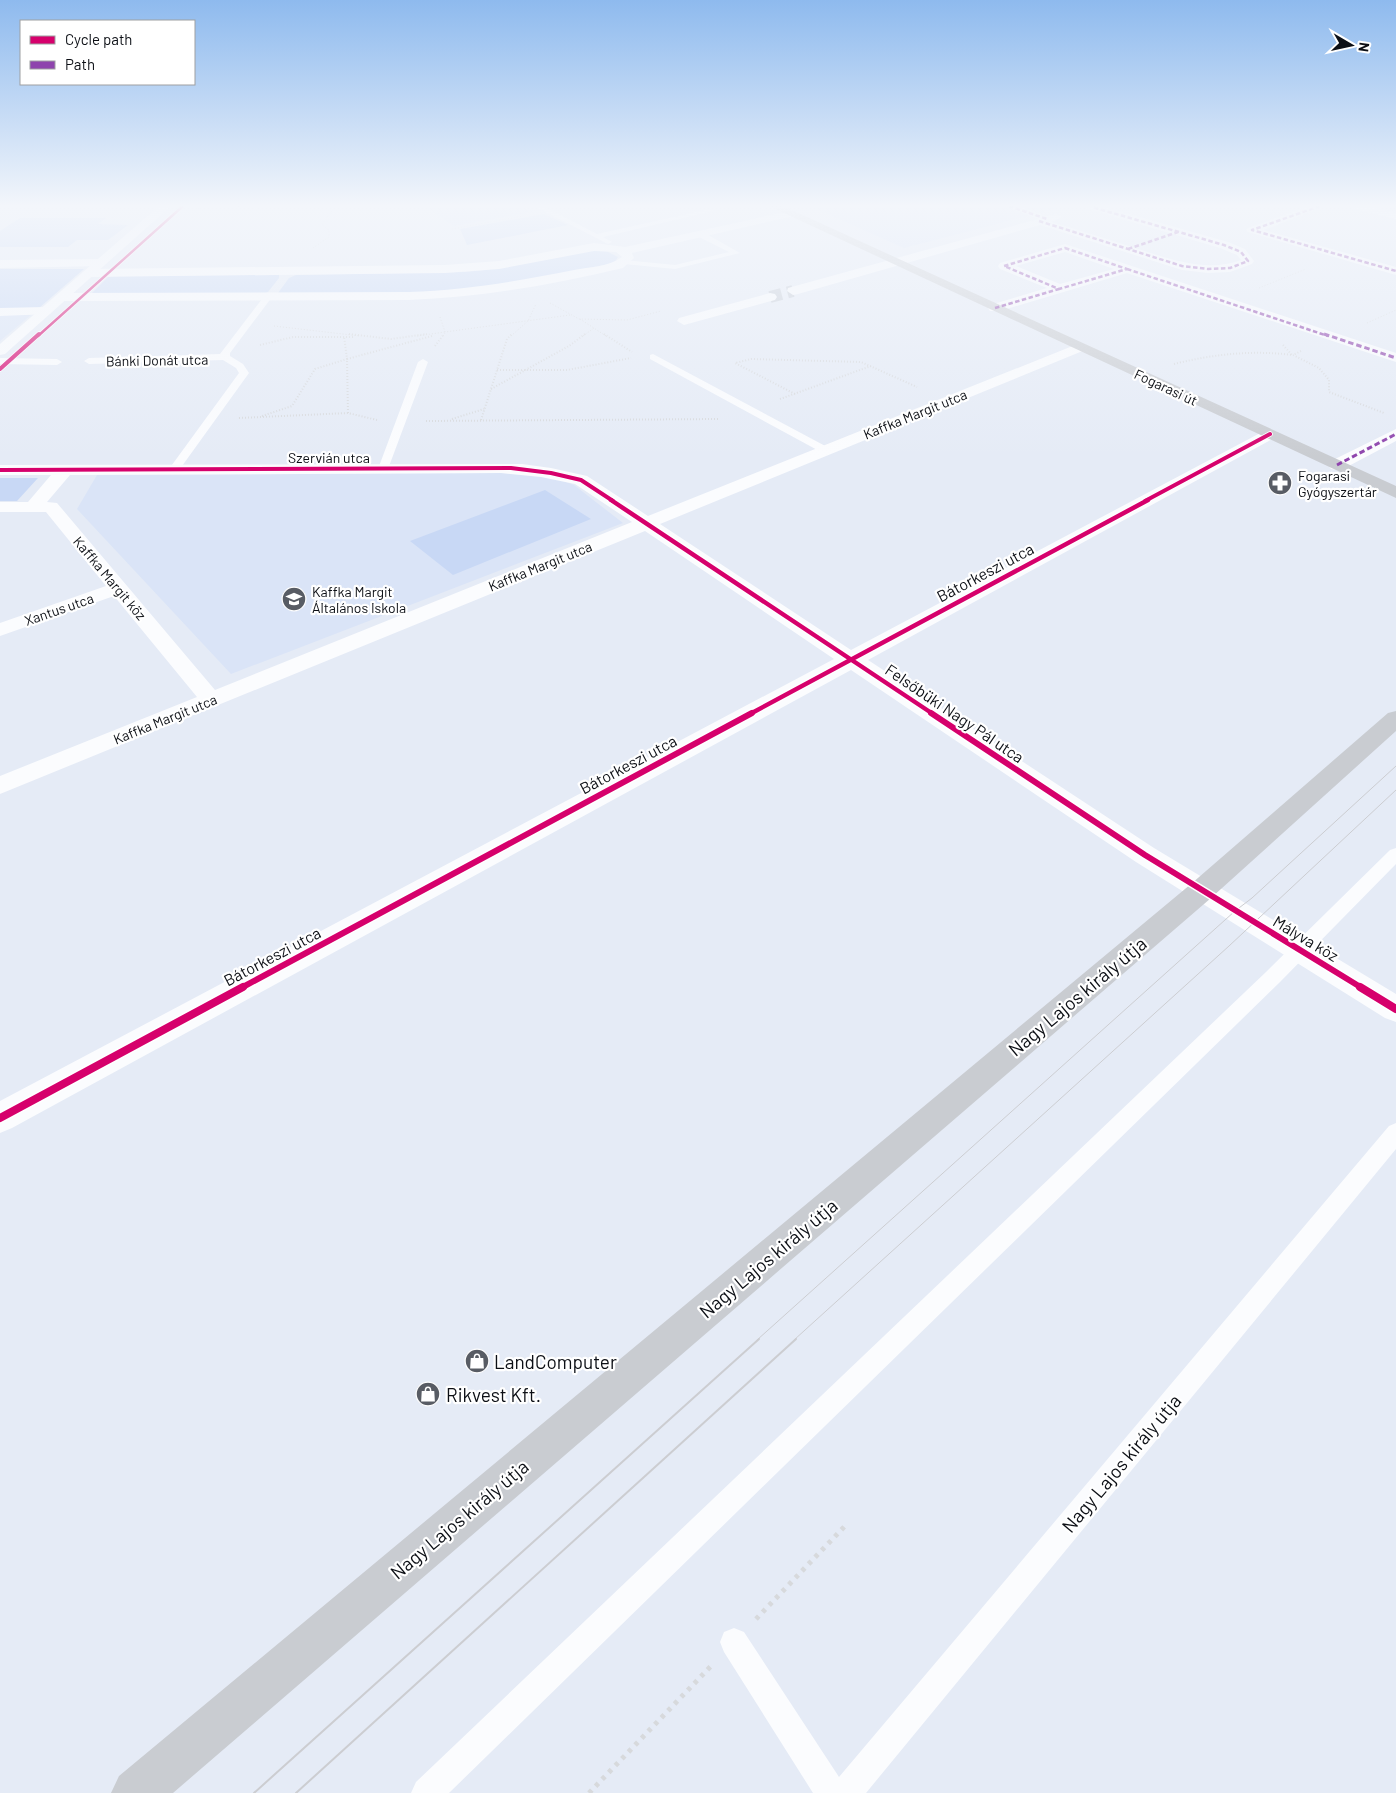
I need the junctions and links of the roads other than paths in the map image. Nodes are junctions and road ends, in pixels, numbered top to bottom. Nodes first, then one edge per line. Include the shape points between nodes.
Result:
1 (69, 290) edge
2 (274, 290) edge
3 (493, 290) edge
4 (955, 290) edge
5 (1055, 290) edge
6 (1190, 290) edge
7 (62, 296) junction
8 (268, 297) junction
9 (770, 297) tunnel mouth
10 (995, 308) junction
11 (0, 312) edge
12 (44, 312) junction
13 (684, 321) dead end
14 (1080, 347) junction
15 (0, 351) edge
16 (225, 355) junction
17 (654, 357) road end
18 (1396, 358) edge
19 (0, 360) edge
20 (57, 362) dead end
21 (89, 362) dead end
22 (424, 362) dead end
23 (1270, 434) junction
24 (1396, 434) edge
25 (825, 450) junction
26 (1337, 465) junction
27 (0, 470) edge
28 (173, 470) junction
29 (382, 470) junction
30 (64, 471) junction
31 (1396, 493) edge
32 (0, 507) edge
33 (33, 507) junction
34 (644, 524) junction
35 (118, 588) junction
36 (0, 630) edge
37 (850, 660) junction
38 (211, 700) junction
39 (1396, 718) edge
40 (0, 786) edge
41 (1396, 854) edge
42 (1201, 891) junction
43 (1300, 951) junction
44 (1396, 1009) edge
45 (0, 1118) edge
46 (1396, 1133) edge
47 (734, 1642) dead end
48 (136, 1793) edge
49 (427, 1793) edge
50 (830, 1793) edge
51 (846, 1793) edge

1 - 7 street
2 - 8 street
3 - 8 street via 434,296
4 - 10 main road, Fogarasi út
5 - 10 street
6 - 18 street
7 - 8 street
7 - 12 street
8 - 16 lane
9 - 13 street
10 - 14 main road, Fogarasi út
11 - 12 street
12 - 15 street
14 - 23 main road, Fogarasi út
14 - 25 street, Kaffka Margit utca
16 - 21 lane, Bánki Donát utca
16 - 28 lane via 244,373
17 - 25 lane
19 - 20 lane
22 - 29 lane, Szervián utca
23 - 26 main road, Fogarasi út
23 - 37 street, Bátorkeszi utca
24 - 26 street
25 - 34 street, Kaffka Margit utca
26 - 31 main road, Fogarasi út
27 - 30 street, Szervián utca
28 - 29 street, Szervián utca
28 - 30 street, Szervián utca
29 - 34 street, Szervián utca via 501,468 557,473 581,480
30 - 33 street
32 - 33 street
33 - 35 street, Kaffka Margit köz via 51,506
34 - 37 street, Felsőbüki Nagy Pál utca
34 - 38 street, Kaffka Margit utca
35 - 36 street, Xantus utca
35 - 38 street, Kaffka Margit köz
37 - 42 street, Felsőbüki Nagy Pál utca
37 - 45 street, Bátorkeszi utca
38 - 40 street, Kaffka Margit utca
39 - 42 main road, Nagy Lajos király útja
41 - 43 lane
42 - 43 street, Mályva köz
42 - 48 main road, Nagy Lajos király útja
43 - 44 street, Mályva köz
43 - 49 lane
46 - 51 lane, Nagy Lajos király útja
47 - 50 lane

